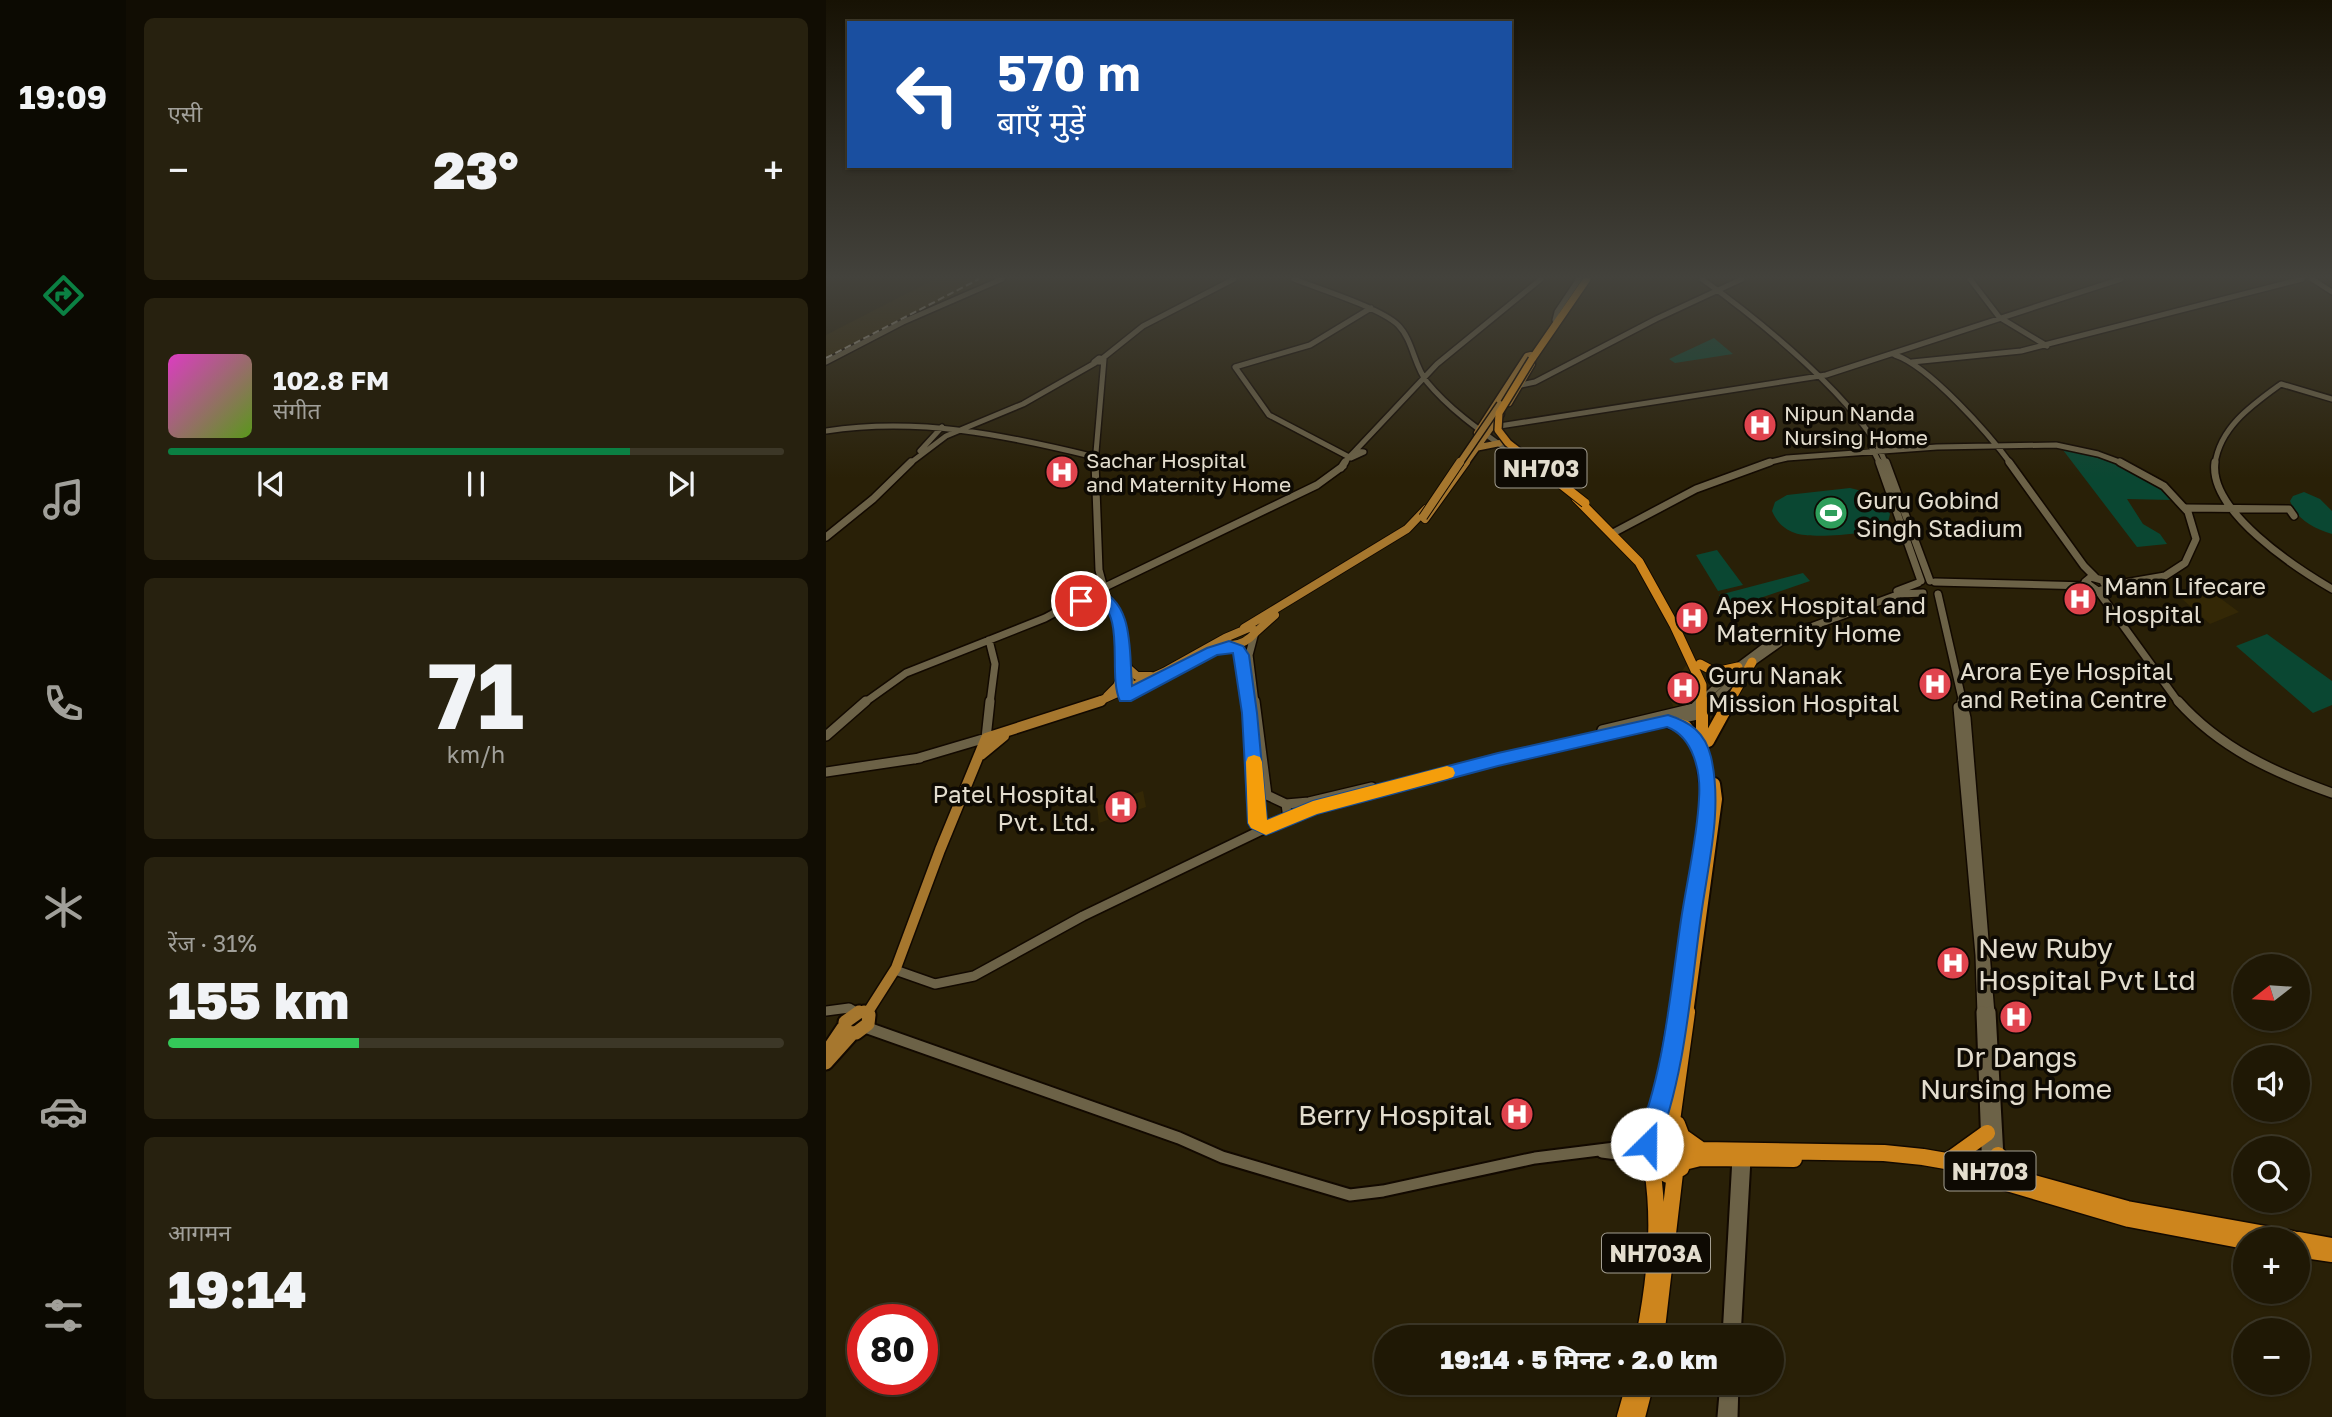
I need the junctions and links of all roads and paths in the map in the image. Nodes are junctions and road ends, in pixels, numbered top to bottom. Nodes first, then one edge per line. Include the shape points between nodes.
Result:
1 (858, 345) edge
2 (1119, 345) edge
3 (1310, 345) edge
4 (1411, 345) edge
5 (1459, 345) edge
6 (1540, 345) edge
7 (1611, 345) edge
8 (1779, 345) edge
9 (1917, 345) edge
10 (1924, 345) edge
11 (2050, 345) edge
12 (2047, 346) joint
13 (1905, 352) junction
14 (1895, 355) junction
15 (1532, 357) junction
16 (1100, 360) junction
17 (1910, 361) junction
18 (826, 362) edge
19 (1426, 375) junction
20 (1815, 378) junction
21 (1521, 385) junction
22 (2332, 399) edge
23 (1500, 404) junction
24 (1473, 421) joint
25 (942, 427) junction
26 (1485, 428) junction
27 (963, 429) junction
28 (826, 431) edge
29 (1500, 443) junction
30 (1997, 445) junction
31 (1475, 448) junction
32 (1877, 450) junction
33 (1356, 452) junction
34 (1096, 457) junction
35 (911, 462) junction
36 (1585, 505) junction
37 (2187, 510) junction
38 (2234, 511) junction
39 (1421, 518) junction
40 (1615, 532) junction
41 (826, 537) edge
42 (1913, 544) junction
43 (1919, 582) junction
44 (2096, 584) junction
45 (1936, 586) junction
46 (1098, 587) junction
47 (2332, 589) edge
48 (1925, 594) junction
49 (1244, 628) junction
50 (1255, 634) junction
51 (989, 640) junction
52 (1229, 643) junction
53 (1752, 662) junction
54 (1700, 664) junction
55 (1738, 667) junction
56 (1126, 671) junction
57 (1158, 675) junction
58 (1129, 692) junction
59 (1706, 702) junction
60 (1097, 703) junction
61 (1668, 721) junction
62 (826, 736) edge
63 (1004, 736) junction
64 (985, 740) junction
65 (1708, 741) junction
66 (973, 746) junction
67 (1702, 754) junction
68 (915, 759) junction
69 (976, 762) junction
70 (826, 772) edge
71 (2332, 791) edge
72 (1267, 795) junction
73 (1257, 798) junction
74 (1286, 804) junction
75 (1288, 818) junction
76 (1261, 825) junction
77 (906, 942) junction
78 (898, 971) junction
79 (826, 1011) edge
80 (863, 1012) junction
81 (865, 1027) junction
82 (847, 1031) junction
83 (826, 1053) edge
84 (826, 1063) edge
85 (1665, 1121) junction
86 (1987, 1133) junction
87 (1684, 1138) junction
88 (1998, 1155) junction
89 (1649, 1157) junction
90 (1742, 1158) junction
91 (1896, 1158) junction
92 (1948, 1161) junction
93 (1680, 1167) junction
94 (1994, 1176) junction
95 (2017, 1179) junction
96 (2150, 1219) junction
97 (2233, 1230) edge
98 (2233, 1238) edge
99 (2310, 1242) edge
100 (2332, 1246) edge
101 (2310, 1251) edge
102 (2332, 1255) edge
103 (1646, 1325) edge
104 (1658, 1325) edge
105 (1729, 1325) edge
106 (1735, 1325) edge
107 (1631, 1395) edge
108 (1643, 1395) edge
109 (1725, 1395) edge
110 (1733, 1395) edge
111 (1625, 1417) edge
112 (1637, 1417) edge
113 (1723, 1417) edge
114 (1732, 1417) edge

1 - 18 street
2 - 16 street
3 - 33 street via 1235,367 1269,415 1339,450
4 - 19 street
5 - 19 street
6 - 15 highway, NH703
7 - 21 street
8 - 20 street
9 - 20 street
10 - 13 street
11 - 12 street
12 - 17 street
13 - 14 street
13 - 17 street
14 - 17 street
14 - 20 street
15 - 21 main road via 1536,357
15 - 23 highway, NH703, bridge
15 - 26 main road via 1527,356
15 - 36 highway, NH703, bridge via 1499,413 1498,430
16 - 27 street via 1023,404
16 - 34 street
17 - 30 street
19 - 24 street
19 - 26 street via 1457,412
19 - 33 street
20 - 26 street
20 - 32 street
21 - 26 main road
22 - 38 street via 2283,384 2235,424 2215,455 2219,485
23 - 36 highway, NH703, bridge via 1494,423 1501,440
23 - 39 main road, bridge
24 - 26 main road
25 - 27 street
25 - 28 street via 908,423
25 - 35 street
26 - 29 street
26 - 31 main road
26 - 36 street via 1581,496
26 - 39 main road
27 - 34 street
27 - 35 street
29 - 31 main road
29 - 36 street
30 - 32 street
30 - 37 street via 2056,445 2113,459 2150,476
30 - 44 street
31 - 50 main road via 1422,523 1270,617
32 - 40 street via 1814,454 1759,465 1692,491
32 - 42 street
33 - 46 street via 1317,485
34 - 46 street
35 - 41 street
36 - 40 highway, NH703
37 - 38 street
37 - 44 street via 2196,539 2185,563 2165,576
38 - 38 street via 2289,509 2294,516
38 - 47 street via 2267,544
39 - 49 main road
40 - 54 highway, NH703 via 1652,574
40 - 59 highway, NH703 via 1639,562 1674,625 1700,677
42 - 43 street
42 - 45 street
43 - 45 street
43 - 48 street via 1917,589
43 - 55 street via 1795,629
44 - 45 street
44 - 71 street via 2172,687 2207,726 2259,759
45 - 48 street
45 - 88 street via 1966,718 1988,967
46 - 51 street via 1075,604
46 - 56 street via 1119,622
48 - 53 street via 1900,594 1814,625 1792,634
48 - 86 street via 1936,607 1960,717 1980,955
49 - 50 main road via 1251,627
49 - 52 main road
50 - 52 main road
50 - 72 street via 1249,655
51 - 62 street via 893,681
51 - 64 street via 995,664
52 - 57 main road
52 - 58 main road
52 - 73 street via 1241,655 1244,668
53 - 59 street
53 - 65 highway
54 - 55 highway via 1715,672
54 - 59 highway, NH703 via 1709,685
55 - 59 street
56 - 57 main road via 1137,676
56 - 58 street
56 - 60 main road
57 - 58 main road
58 - 60 main road
58 - 63 main road
59 - 61 street
59 - 65 highway, NH703
59 - 67 highway, NH703
59 - 74 street
60 - 64 main road
61 - 67 highway via 1686,727
61 - 75 street via 1478,765
63 - 64 main road
63 - 69 main road
64 - 66 street
64 - 68 street
64 - 69 main road
65 - 85 highway, NH703 via 1716,799
66 - 68 street
66 - 69 main road
67 - 85 highway, NH703 via 1708,797
68 - 70 street
69 - 77 main road
72 - 73 street
72 - 74 street
73 - 76 street
74 - 75 street
75 - 76 street
76 - 78 street via 974,976 935,984
77 - 78 main road
77 - 80 main road via 882,991
78 - 80 main road via 886,991
79 - 80 street via 849,1008
80 - 81 main road via 869,1020
80 - 82 main road via 845,1023
81 - 82 main road
81 - 89 street via 1197,1144 1222,1157 1350,1195 1535,1158 1591,1151
82 - 83 main road
82 - 84 main road
85 - 87 highway via 1677,1124
85 - 89 highway, NH703 via 1650,1129
86 - 92 highway
86 - 94 street
87 - 91 highway, NH703 via 1701,1150
87 - 93 highway
88 - 94 street
88 - 95 highway
89 - 93 highway, NH703 via 1663,1175
89 - 103 highway, NH703A via 1658,1217
90 - 91 highway, NH703
90 - 93 highway, NH703 via 1700,1158
90 - 105 street
90 - 106 street
91 - 92 highway, NH703
91 - 94 highway, NH703
92 - 94 highway, NH703
93 - 104 highway, NH703A via 1669,1201
94 - 95 highway, NH703
94 - 96 highway, NH703
95 - 96 highway, NH703
96 - 97 highway, NH703
96 - 98 highway, NH703
99 - 100 highway, NH703
101 - 102 highway
107 - 111 highway
108 - 112 highway
109 - 113 street
110 - 114 street

